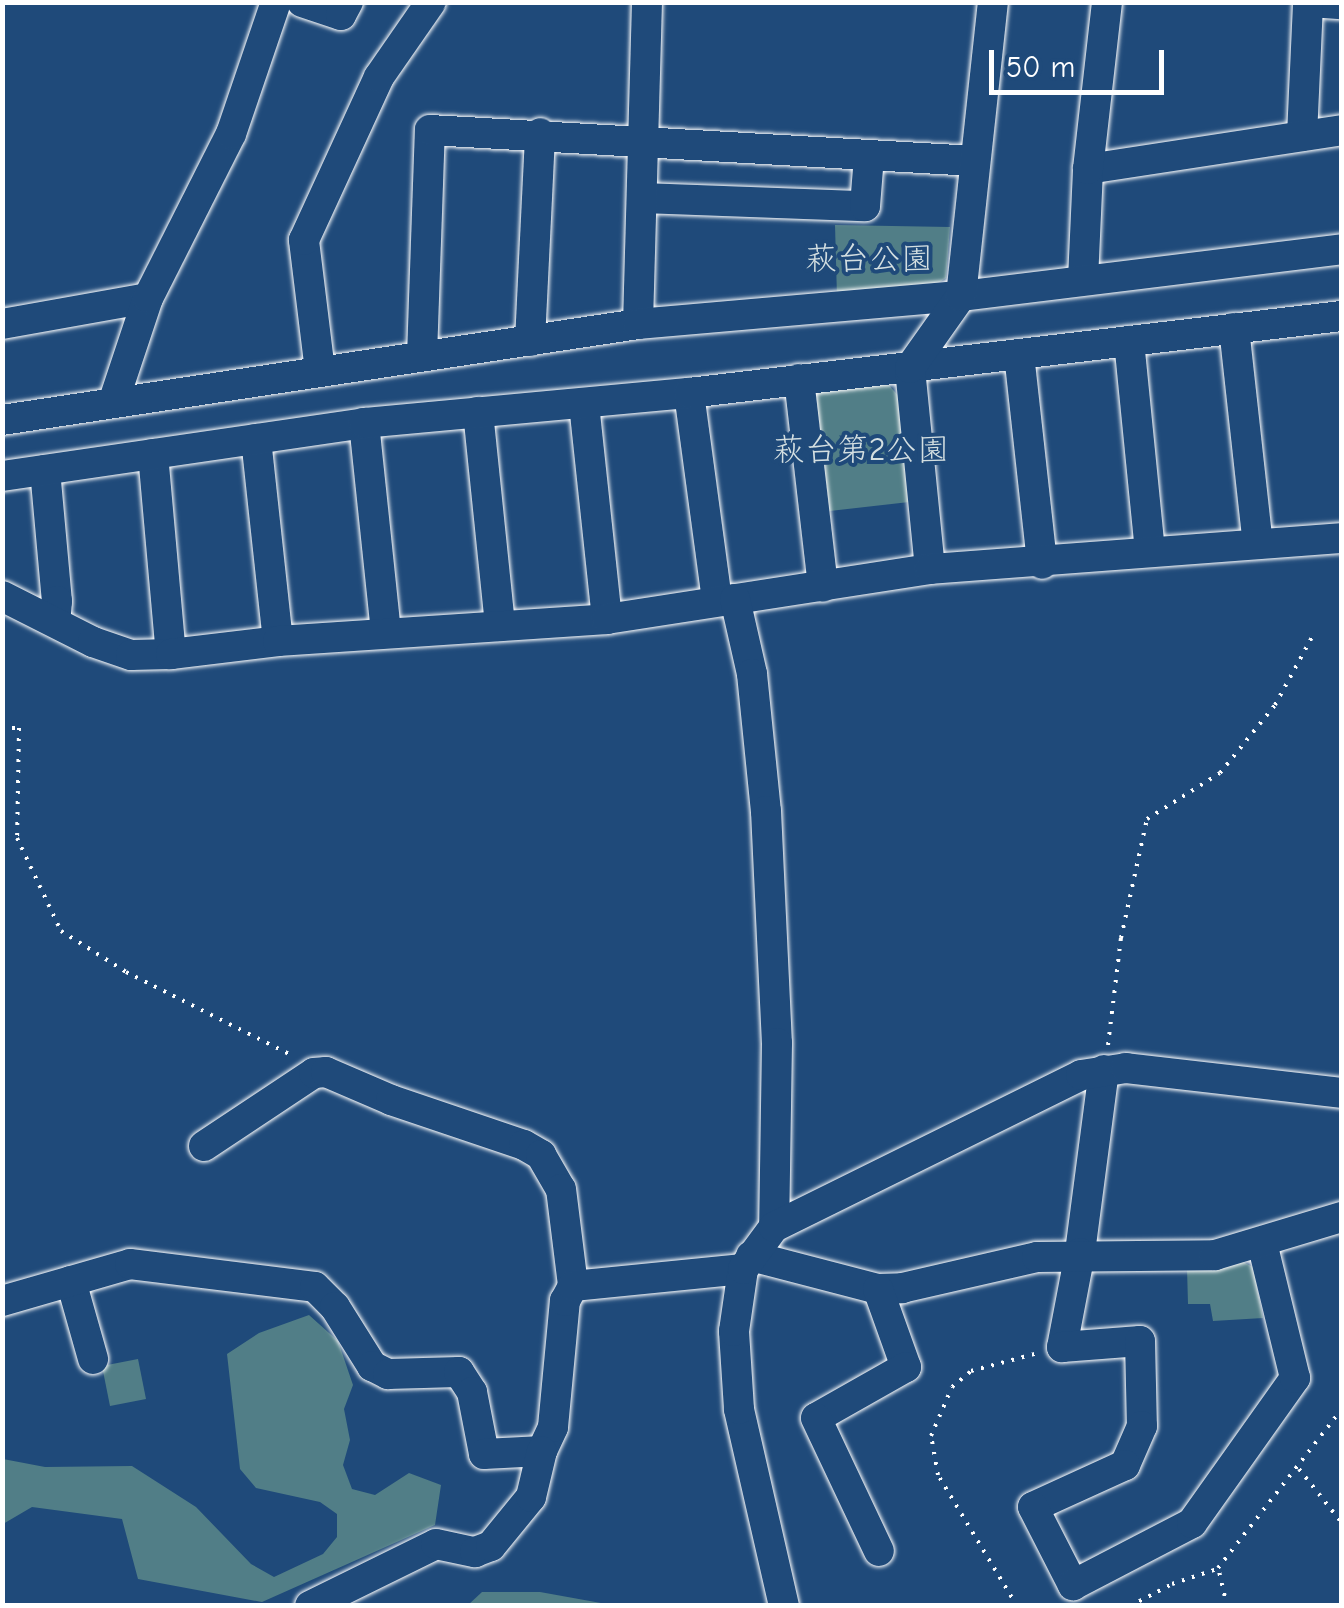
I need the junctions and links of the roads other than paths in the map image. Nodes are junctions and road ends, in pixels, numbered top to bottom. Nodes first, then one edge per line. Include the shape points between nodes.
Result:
1 (276, 2) edge
2 (302, 2) edge
3 (348, 2) edge
4 (430, 2) edge
5 (647, 2) edge
6 (992, 2) edge
7 (1107, 2) edge
8 (1309, 2) edge
9 (1342, 4) edge
10 (1342, 130) edge
11 (540, 133) junction
12 (1302, 136) junction
13 (645, 140) junction
14 (868, 156) junction
15 (974, 161) junction
16 (1088, 169) junction
17 (642, 198) junction
18 (1342, 249) edge
19 (1083, 280) junction
20 (961, 296) junction
21 (148, 298) junction
22 (1342, 316) edge
23 (2, 324) edge
24 (638, 324) junction
25 (1234, 328) junction
26 (530, 341) junction
27 (1130, 341) junction
28 (1020, 354) junction
29 (422, 356) junction
30 (910, 368) junction
31 (320, 371) junction
32 (799, 379) junction
33 (689, 393) junction
34 (113, 403) junction
35 (584, 404) junction
36 (478, 412) junction
37 (2, 420) edge
38 (364, 423) junction
39 (256, 439) junction
40 (153, 454) junction
41 (45, 470) junction
42 (2, 476) edge
43 (1342, 538) edge
44 (1258, 544) junction
45 (1150, 550) junction
46 (1042, 564) junction
47 (930, 569) junction
48 (824, 586) junction
49 (2, 596) edge
50 (726, 599) junction
51 (607, 619) junction
52 (54, 622) junction
53 (500, 626) junction
54 (386, 633) junction
55 (278, 642) junction
56 (172, 654) junction
57 (1104, 1070) junction
58 (1342, 1094) edge
59 (204, 1146) dead end
60 (1342, 1217) edge
61 (774, 1227) junction
62 (1262, 1243) junction
63 (1080, 1254) junction
64 (747, 1263) junction
65 (71, 1281) junction
66 (573, 1286) junction
67 (878, 1289) junction
68 (2, 1301) edge
69 (93, 1359) dead end
70 (542, 1451) junction
71 (879, 1551) dead end
72 (310, 1606) edge
73 (784, 1606) edge

1 - 21 street via 230,134
2 - 3 street via 341,16
4 - 31 street via 380,77 304,240
5 - 13 street
6 - 15 street
7 - 16 street
8 - 9 street
8 - 12 street
10 - 12 street
11 - 13 street
11 - 26 street
11 - 29 street via 430,130
12 - 16 street
13 - 14 street
13 - 17 street
14 - 15 street
14 - 17 street via 865,206
15 - 20 street
16 - 19 street
17 - 24 street
18 - 19 street
19 - 20 street
20 - 24 street
20 - 30 street
21 - 23 street
21 - 34 street
22 - 25 street
24 - 26 street
25 - 27 street
25 - 44 street
26 - 29 street
27 - 28 street
27 - 45 street
28 - 30 street
28 - 46 street
29 - 31 street
30 - 32 street
30 - 47 street
31 - 34 street
32 - 33 street
32 - 48 street
33 - 35 street
33 - 50 street
34 - 37 street
35 - 36 street
35 - 51 street
36 - 38 street
36 - 53 street
38 - 39 street
38 - 54 street
39 - 40 street
39 - 55 street
40 - 41 street
40 - 56 street
41 - 42 street
41 - 52 street
43 - 44 street
44 - 45 street
45 - 46 street
46 - 47 street
47 - 48 street
48 - 50 street
49 - 52 street
50 - 51 street
50 - 61 street via 752,674 766,811 776,1043
51 - 53 street
52 - 56 street via 131,655
53 - 54 street
54 - 55 street
55 - 56 street
57 - 58 street
57 - 61 street via 1081,1074
57 - 63 street
59 - 66 street via 314,1073 326,1072 524,1145 541,1156 560,1188
60 - 62 street
61 - 64 street
62 - 63 street via 1215,1255
62 - 63 street via 1295,1378 1192,1523 1073,1584 1034,1507 1125,1465 1142,1426 1140,1342 1062,1346
63 - 67 street
64 - 66 street
64 - 67 street
64 - 73 street via 734,1331 738,1409
65 - 68 street
65 - 69 street
65 - 70 street via 130,1264 315,1287 335,1306 372,1366 388,1374 459,1372 472,1392 484,1454
66 - 70 street via 565,1301 553,1426
67 - 71 street via 906,1367 816,1418
70 - 72 street via 530,1497 492,1546 464,1552 436,1544

